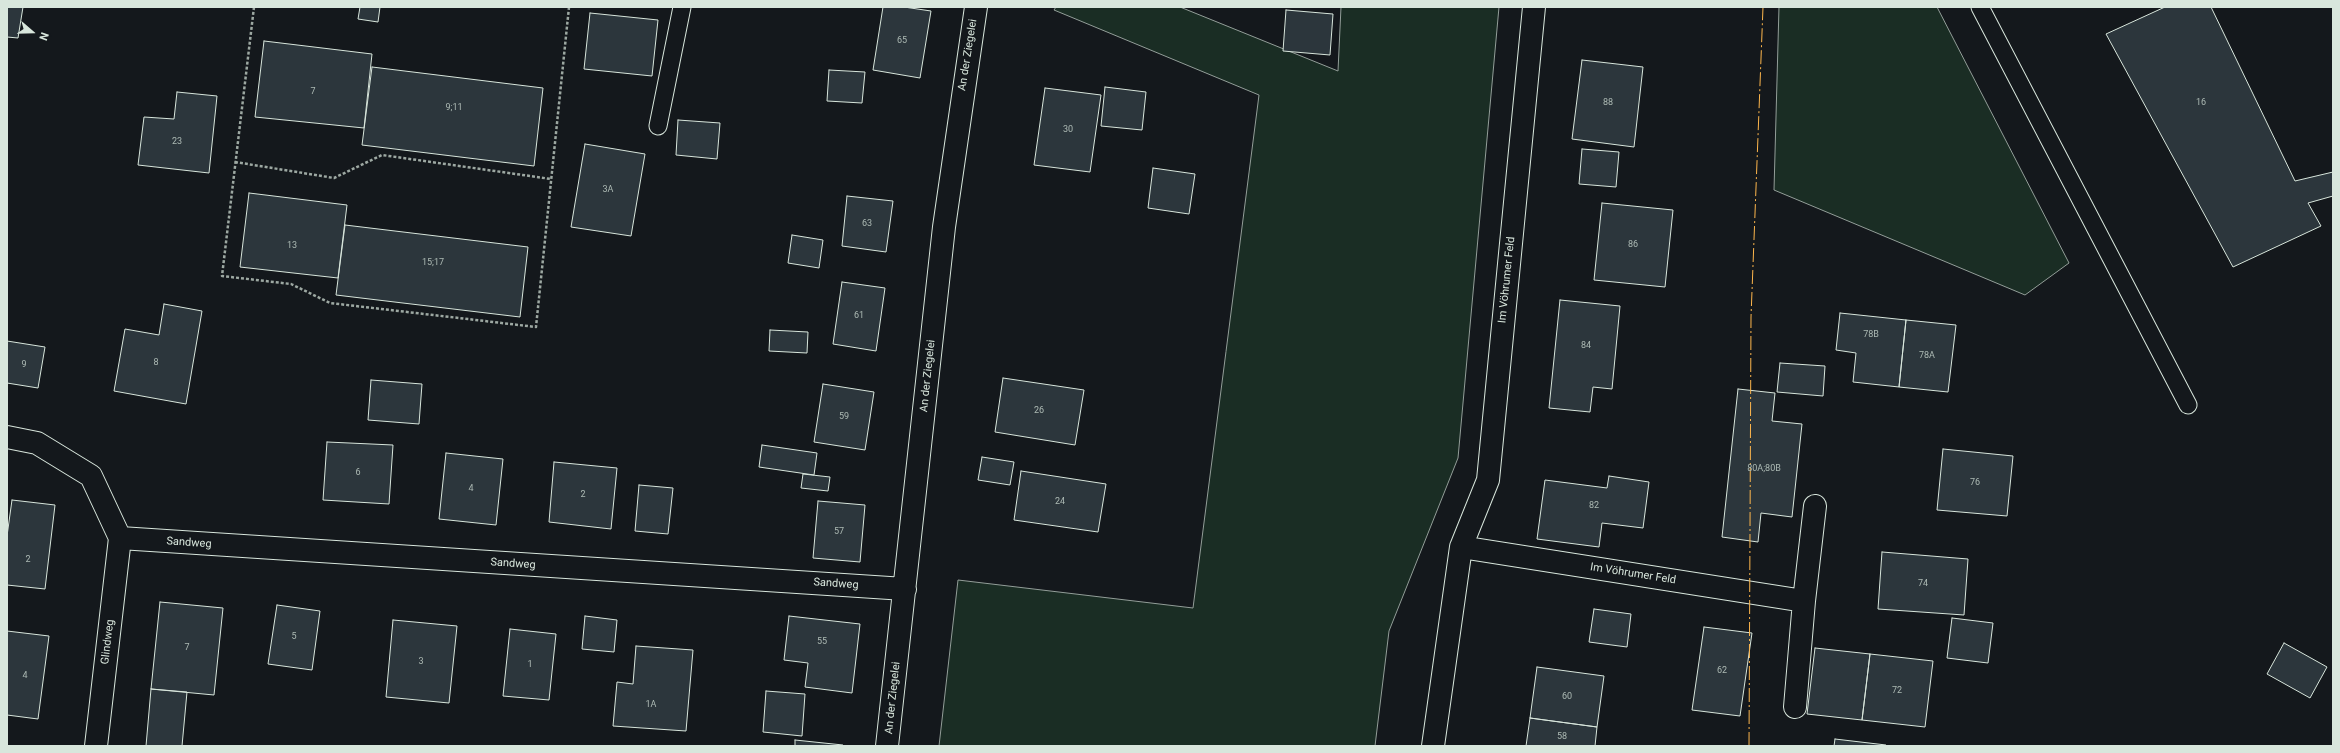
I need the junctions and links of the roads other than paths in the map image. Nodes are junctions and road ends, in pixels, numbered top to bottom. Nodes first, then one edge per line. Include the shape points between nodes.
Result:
1 (682, 7) edge
2 (976, 7) edge
3 (1534, 7) edge
4 (1980, 7) edge
5 (658, 126) dead end
6 (2188, 405) dead end
7 (7, 437) edge
8 (1815, 506) dead end
9 (120, 538) junction
10 (1461, 548) junction
11 (905, 589) junction
12 (1804, 601) junction
13 (1795, 707) dead end
14 (96, 746) edge
15 (887, 746) edge
16 (1433, 746) edge

1 - 5 lane
2 - 11 street, An der Ziegelei via 944,227
3 - 10 street, Im Vöhrumer Feld via 1488,480
4 - 6 lane
7 - 9 street via 37,443 91,476
8 - 12 street
9 - 11 street, Sandweg
9 - 14 street, Glindweg
10 - 12 street, Im Vöhrumer Feld
10 - 16 street, Im Vöhrumer Feld
11 - 15 street, An der Ziegelei
12 - 13 street

